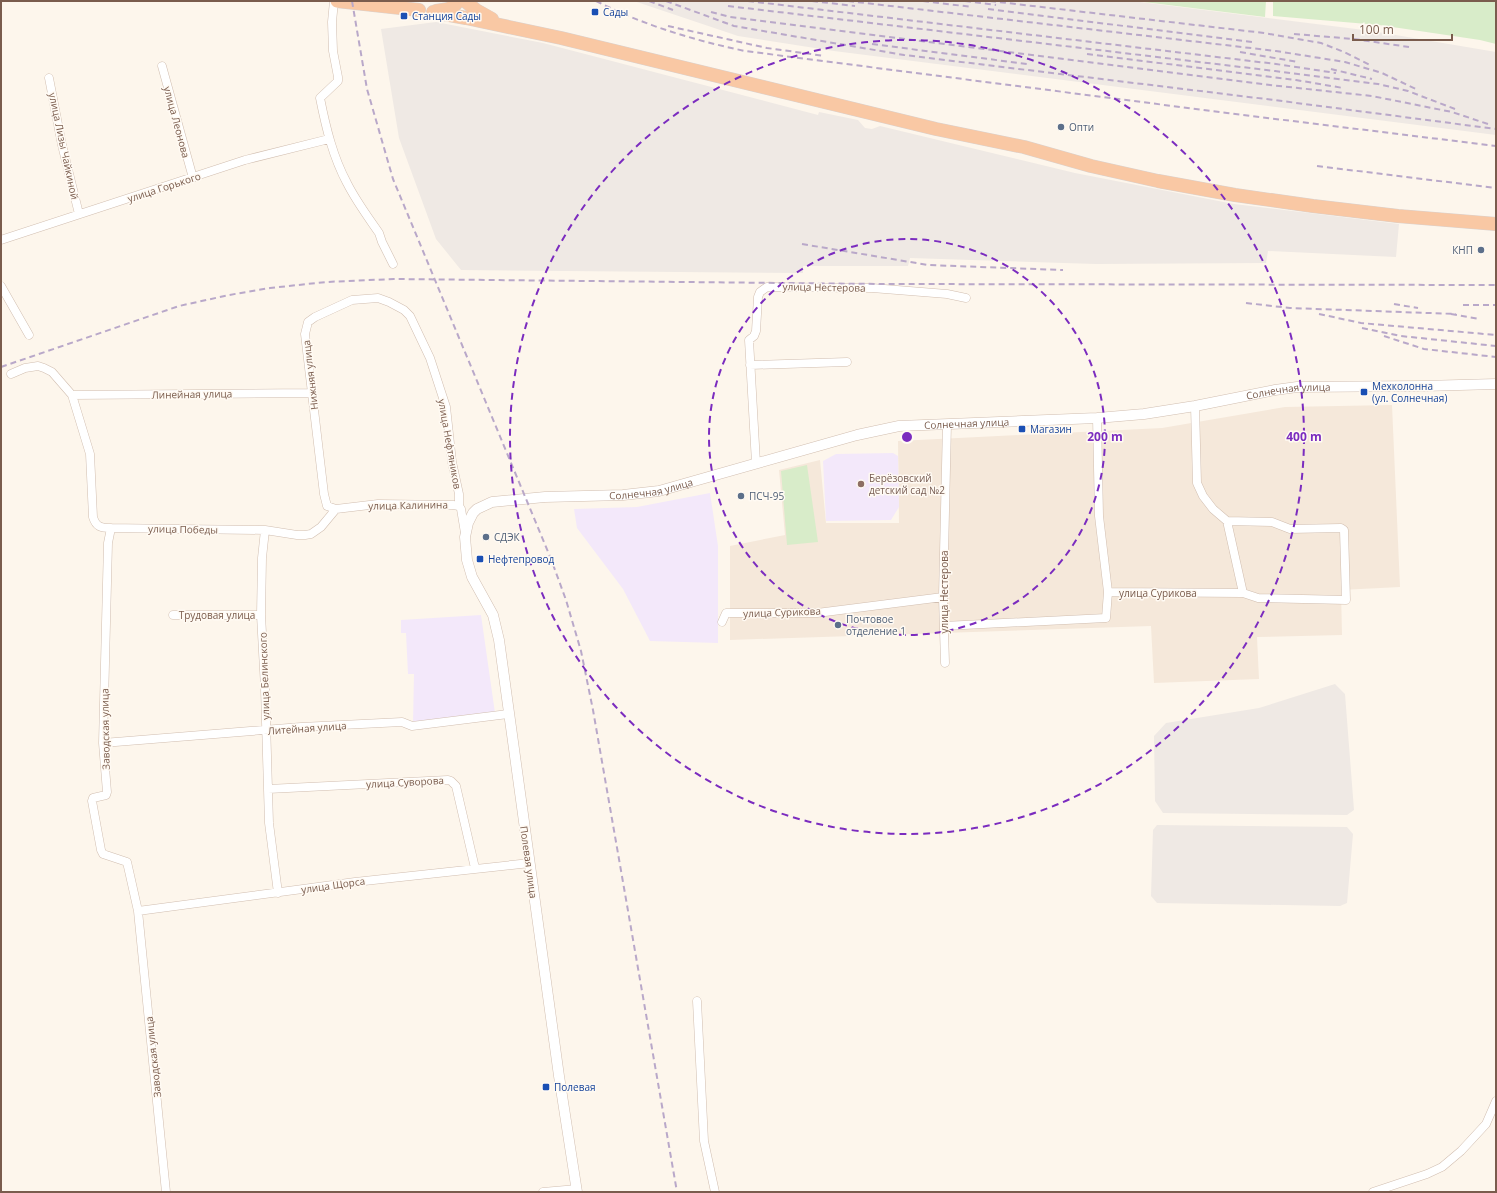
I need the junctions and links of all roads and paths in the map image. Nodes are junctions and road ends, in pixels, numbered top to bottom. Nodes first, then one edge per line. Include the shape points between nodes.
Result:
1 (334, 1) edge
2 (337, 1) edge
3 (406, 1) edge
4 (456, 1) edge
5 (465, 1) edge
6 (361, 2) edge
7 (419, 10) junction
8 (433, 12) junction
9 (522, 29) junction
10 (162, 66) dead end
11 (49, 78) dead end
12 (329, 139) junction
13 (193, 178) junction
14 (79, 214) junction
15 (1496, 224) edge
16 (1, 240) edge
17 (393, 264) dead end
18 (1, 286) edge
19 (966, 298) dead end
20 (410, 316) joint
21 (29, 335) dead end
22 (847, 362) dead end
23 (750, 365) junction
24 (11, 374) dead end
25 (1496, 384) edge
26 (312, 393) junction
27 (72, 395) junction
28 (1195, 406) junction
29 (1097, 418) junction
30 (946, 424) junction
31 (756, 463) junction
32 (459, 506) junction
33 (336, 509) junction
34 (1227, 521) junction
35 (111, 528) junction
36 (265, 530) junction
37 (465, 537) junction
38 (1108, 592) junction
39 (1242, 594) junction
40 (943, 597) junction
41 (173, 615) dead end
42 (261, 615) junction
43 (722, 622) dead end
44 (944, 626) junction
45 (945, 663) dead end
46 (508, 714) junction
47 (266, 731) junction
48 (103, 744) junction
49 (268, 789) junction
50 (530, 863) junction
51 (475, 868) junction
52 (278, 893) junction
53 (138, 911) junction
54 (697, 1001) dead end
55 (1496, 1101) edge
56 (577, 1191) edge
57 (166, 1192) edge
58 (543, 1192) edge
59 (715, 1192) edge
60 (1373, 1192) edge

1 - 12 street via 333,51 338,81 320,98
2 - 6 highway
3 - 7 highway
4 - 8 highway via 449,9
5 - 9 highway via 493,19
6 - 7 highway
7 - 8 highway
8 - 9 highway
9 - 15 highway via 1158,181 1313,206
10 - 13 street, улица Леонова
11 - 14 street, улица Лизы Чайкиной
12 - 13 street, улица Горького via 245,160
12 - 17 street via 347,184 379,233
13 - 14 street, улица Горького
14 - 16 street, улица Горького
18 - 21 street
19 - 23 street, улица Нестерова via 948,294 872,288 767,287 758,297 756,331 749,340
20 - 26 street, Нижняя улица via 389,302 371,298 352,300 308,322 305,334
20 - 32 street, улица Нефтяников via 430,358 446,407
22 - 23 street
23 - 31 street, улица Нестерова
24 - 27 street via 25,368 44,368 52,372
25 - 28 street, Солнечная улица via 1297,387
26 - 27 street, Линейная улица
26 - 33 street, Нижняя улица via 324,494 327,506
27 - 35 street, улица Победы via 90,454 95,523 102,528
28 - 29 street, Солнечная улица
28 - 34 street via 1197,483 1213,509
29 - 30 street, Солнечная улица
29 - 38 street via 1099,516
30 - 31 street, Солнечная улица via 899,426
30 - 40 street, улица Нестерова
31 - 37 street, Солнечная улица via 659,491 492,502 473,513
32 - 33 street, улица Калинина via 378,504
32 - 37 street, улица Калинина
33 - 36 street via 321,527 311,534 297,535
34 - 39 street
34 - 39 street, улица Сурикова via 1272,522 1290,529 1344,530 1346,600 1258,598
35 - 36 street, улица Победы
35 - 48 street, Заводская улица via 108,543
36 - 42 street, улица Белинского
37 - 46 street, Полевая улица via 472,577 493,615 496,627
38 - 39 street, улица Сурикова
38 - 44 street, улица Сурикова via 1106,618
40 - 43 street, улица Сурикова via 817,613 726,613
40 - 44 street, улица Нестерова
41 - 42 street, Трудовая улица
42 - 47 street, улица Белинского
44 - 45 street, улица Нестерова
46 - 47 street, Литейная улица via 412,726 402,722
46 - 50 street, Полевая улица
47 - 48 street, Литейная улица
47 - 49 street, улица Белинского
48 - 53 street, Заводская улица via 107,792 106,795 93,798 92,801 101,850 103,854 127,862
49 - 51 street, улица Суворова via 451,781 456,786
49 - 52 street, улица Белинского via 269,823
50 - 51 street, улица Щорса
50 - 56 street, Полевая улица
51 - 52 street, улица Щорса
52 - 53 street, улица Щорса
53 - 57 street, Заводская улица
54 - 59 street via 704,1141
55 - 60 street via 1486,1124 1442,1167
56 - 58 street

